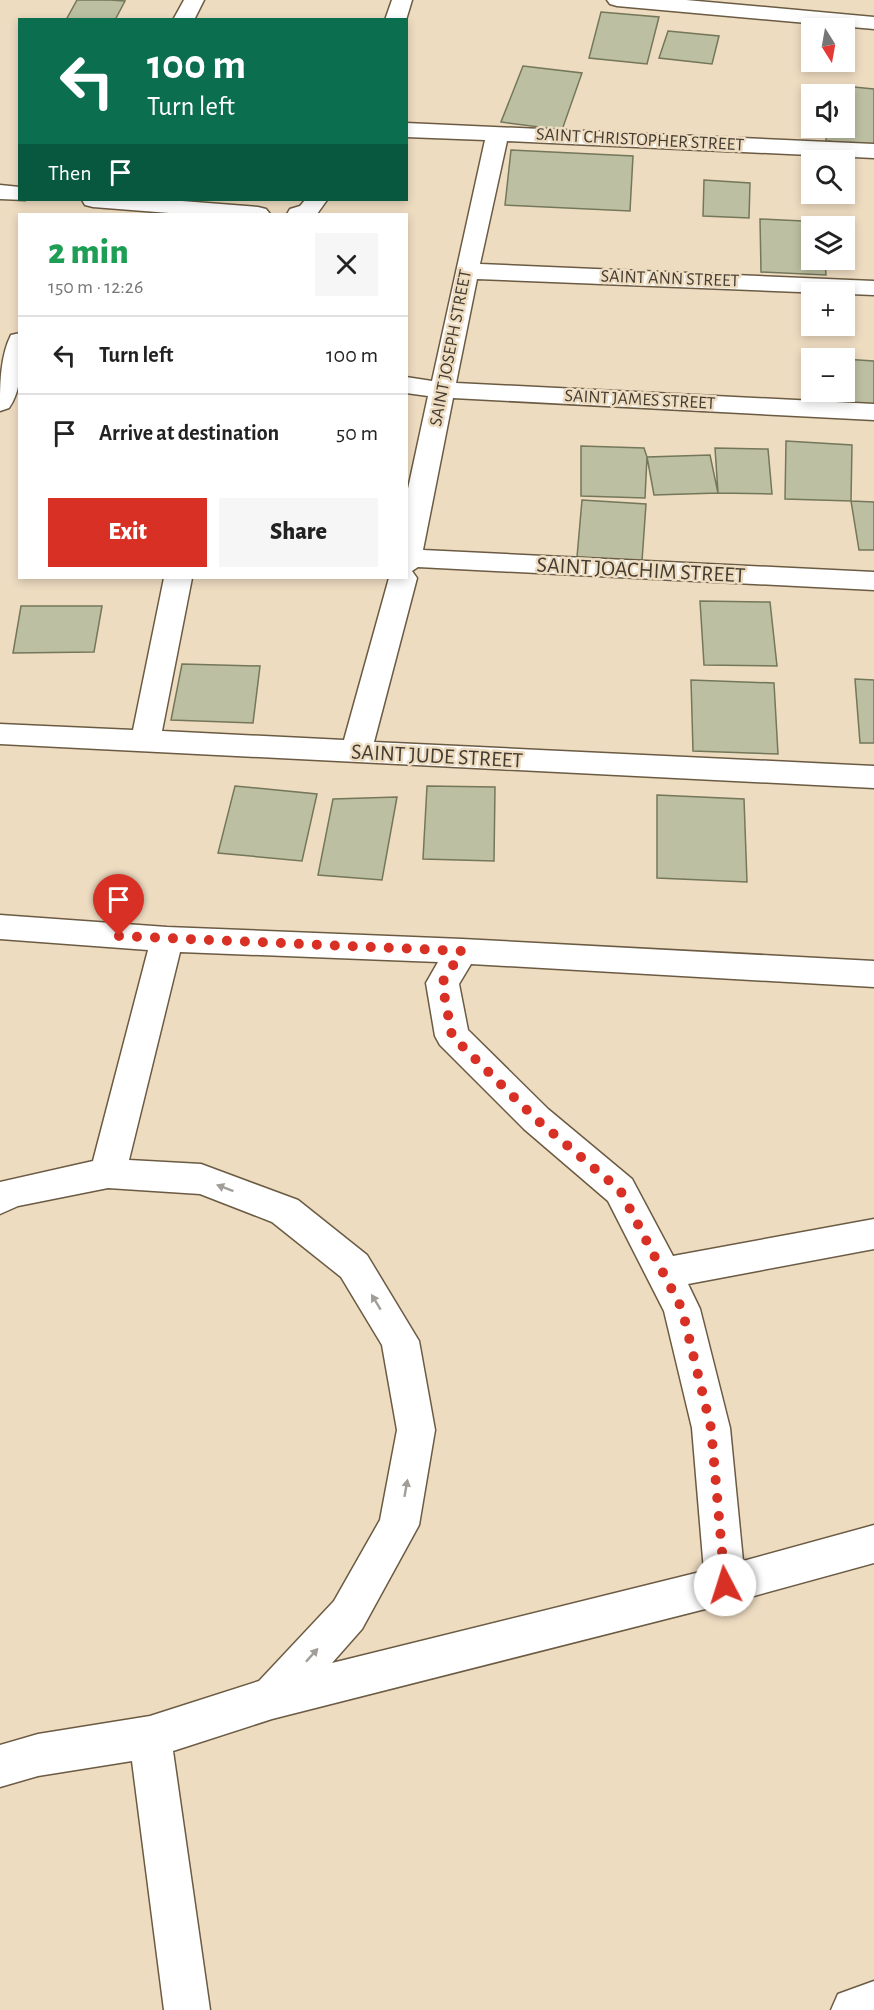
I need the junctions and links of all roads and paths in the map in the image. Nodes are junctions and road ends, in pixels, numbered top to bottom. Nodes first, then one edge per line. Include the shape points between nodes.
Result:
1 (194, 0) edge
2 (402, 0) edge
3 (617, 0) edge
4 (184, 18) edge
5 (396, 18) edge
6 (874, 23) edge
7 (408, 130) edge
8 (498, 134) junction
9 (874, 151) edge
10 (0, 192) edge
11 (18, 194) edge
12 (105, 201) edge
13 (246, 213) edge
14 (467, 271) junction
15 (874, 288) edge
16 (0, 336) edge
17 (18, 339) edge
18 (18, 345) edge
19 (408, 385) edge
20 (443, 390) junction
21 (0, 403) edge
22 (874, 412) edge
23 (408, 557) edge
24 (408, 567) edge
25 (178, 579) edge
26 (403, 579) edge
27 (874, 581) edge
28 (0, 734) edge
29 (146, 741) junction
30 (356, 752) junction
31 (874, 777) edge
32 (0, 927) edge
33 (167, 939) junction
34 (462, 951) junction
35 (874, 974) edge
36 (108, 1173) junction
37 (0, 1198) edge
38 (874, 1234) edge
39 (664, 1274) junction
40 (874, 1544) edge
41 (725, 1585) junction
42 (272, 1698) junction
43 (150, 1737) junction
44 (13, 1755) edge
45 (874, 2004) edge
46 (187, 2010) edge
47 (854, 2010) edge

1 - 4 street
2 - 5 street
3 - 6 street
7 - 8 street, SAINT CHRISTOPHER STREET
8 - 9 street, SAINT CHRISTOPHER STREET
8 - 14 street, SAINT JOSEPH STREET
10 - 11 street
12 - 13 street
14 - 15 street, SAINT ANN STREET
14 - 20 street, SAINT JOSEPH STREET
16 - 17 street
18 - 21 street
19 - 20 street, SAINT JAMES STREET
20 - 22 street, SAINT JAMES STREET
20 - 23 street, SAINT JOSEPH STREET
24 - 27 street, SAINT JOACHIM STREET
25 - 29 street
26 - 30 street, SAINT JOSEPH STREET
28 - 29 street, SAINT JUDE STREET
29 - 30 street, SAINT JUDE STREET
30 - 31 street, SAINT JUDE STREET
32 - 33 street
33 - 34 street
33 - 36 street
34 - 35 street
34 - 39 street via 442,983 452,1036 536,1119 620,1190
36 - 37 street
42 -> 36 street via 348,1615 399,1525 416,1430 400,1341 354,1266 285,1211 201,1179
38 - 39 street
39 - 41 street via 682,1309 711,1428
40 - 41 street
41 - 42 street
42 - 43 street
43 - 44 street
43 - 46 street
45 - 47 street

